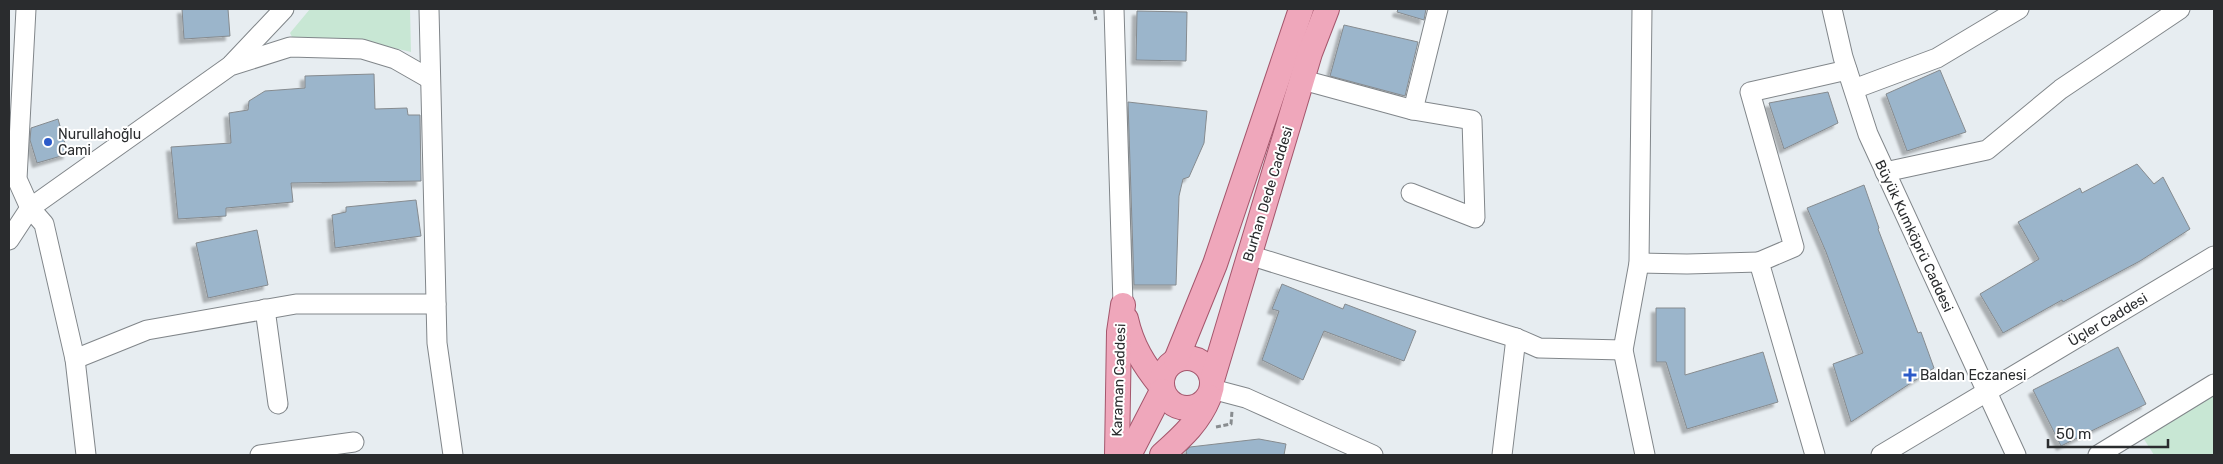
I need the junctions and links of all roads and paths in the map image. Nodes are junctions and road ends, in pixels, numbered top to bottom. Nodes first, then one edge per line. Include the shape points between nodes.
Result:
1 (26, 9) edge
2 (284, 9) edge
3 (429, 9) edge
4 (1114, 9) edge
5 (1301, 9) edge
6 (1327, 9) edge
7 (1438, 9) edge
8 (1642, 9) edge
9 (1832, 9) edge
10 (2018, 9) edge
11 (2180, 9) edge
12 (230, 66) junction
13 (1847, 70) junction
14 (430, 79) junction
15 (1303, 80) junction
16 (1854, 89) junction
17 (1413, 110) junction
18 (1885, 172) junction
19 (1411, 194) dead end
20 (20, 215) edge
21 (9, 240) edge
22 (1249, 255) junction
23 (2214, 256) edge
24 (1759, 262) junction
25 (1639, 263) junction
26 (436, 304) junction
27 (1123, 305) junction
28 (265, 309) junction
29 (1516, 338) junction
30 (1622, 350) junction
31 (75, 359) junction
32 (1176, 360) junction
33 (2214, 384) edge
34 (1162, 388) junction
35 (1211, 389) junction
36 (1995, 389) junction
37 (278, 404) dead end
38 (354, 442) dead end
39 (86, 455) edge
40 (260, 455) edge
41 (453, 455) edge
42 (1117, 455) edge
43 (1129, 455) edge
44 (1162, 455) edge
45 (1373, 455) edge
46 (1502, 455) edge
47 (1645, 455) edge
48 (1815, 455) edge
49 (1881, 455) edge
50 (2016, 455) edge
51 (2098, 455) edge

1 - 20 street via 17,179
2 - 12 street
3 - 14 street
4 - 27 street
5 - 32 main road, Burhan Dede Caddesi via 1215,264
6 - 15 main road, Burhan Dede Caddesi
7 - 17 street
8 - 25 street
9 - 13 street, Büyük Kumköprü Caddesi
10 - 16 street via 1937,58
11 - 18 street via 2061,89 1987,150
12 - 14 street via 290,46 362,49 395,59
12 - 20 street
13 - 16 street, Büyük Kumköprü Caddesi
13 - 24 street via 1750,92 1794,247
14 - 26 street
15 - 17 street
15 - 22 main road, Burhan Dede Caddesi
16 - 18 street, Büyük Kumköprü Caddesi via 1868,134
17 - 19 street via 1472,120 1474,218
18 - 36 street, Büyük Kumköprü Caddesi
20 - 21 street
20 - 31 street via 44,224
22 - 29 street
22 - 35 main road, Burhan Dede Caddesi
23 - 36 street, Üçler Caddesi
24 - 25 street
24 - 48 street
25 - 30 street
26 - 28 street via 296,304
26 - 41 street via 437,343
27 - 34 main road via 1133,345
27 - 42 main road, Karaman Caddesi via 1119,332
28 - 31 street via 148,330
28 - 37 street
29 - 30 street via 1539,348
29 - 46 street
30 - 47 street
31 - 39 street
32 - 34 main road via 1165,369
32 - 35 main road via 1191,358 1205,365
33 - 51 street
34 - 35 main road via 1171,404 1187,409 1196,407
34 - 43 main road, Karaman Caddesi
35 - 44 main road via 1203,411 1188,432
35 - 45 street via 1246,398
36 - 49 street, Üçler Caddesi
36 - 50 street, Büyük Kumköprü Caddesi
38 - 40 street

